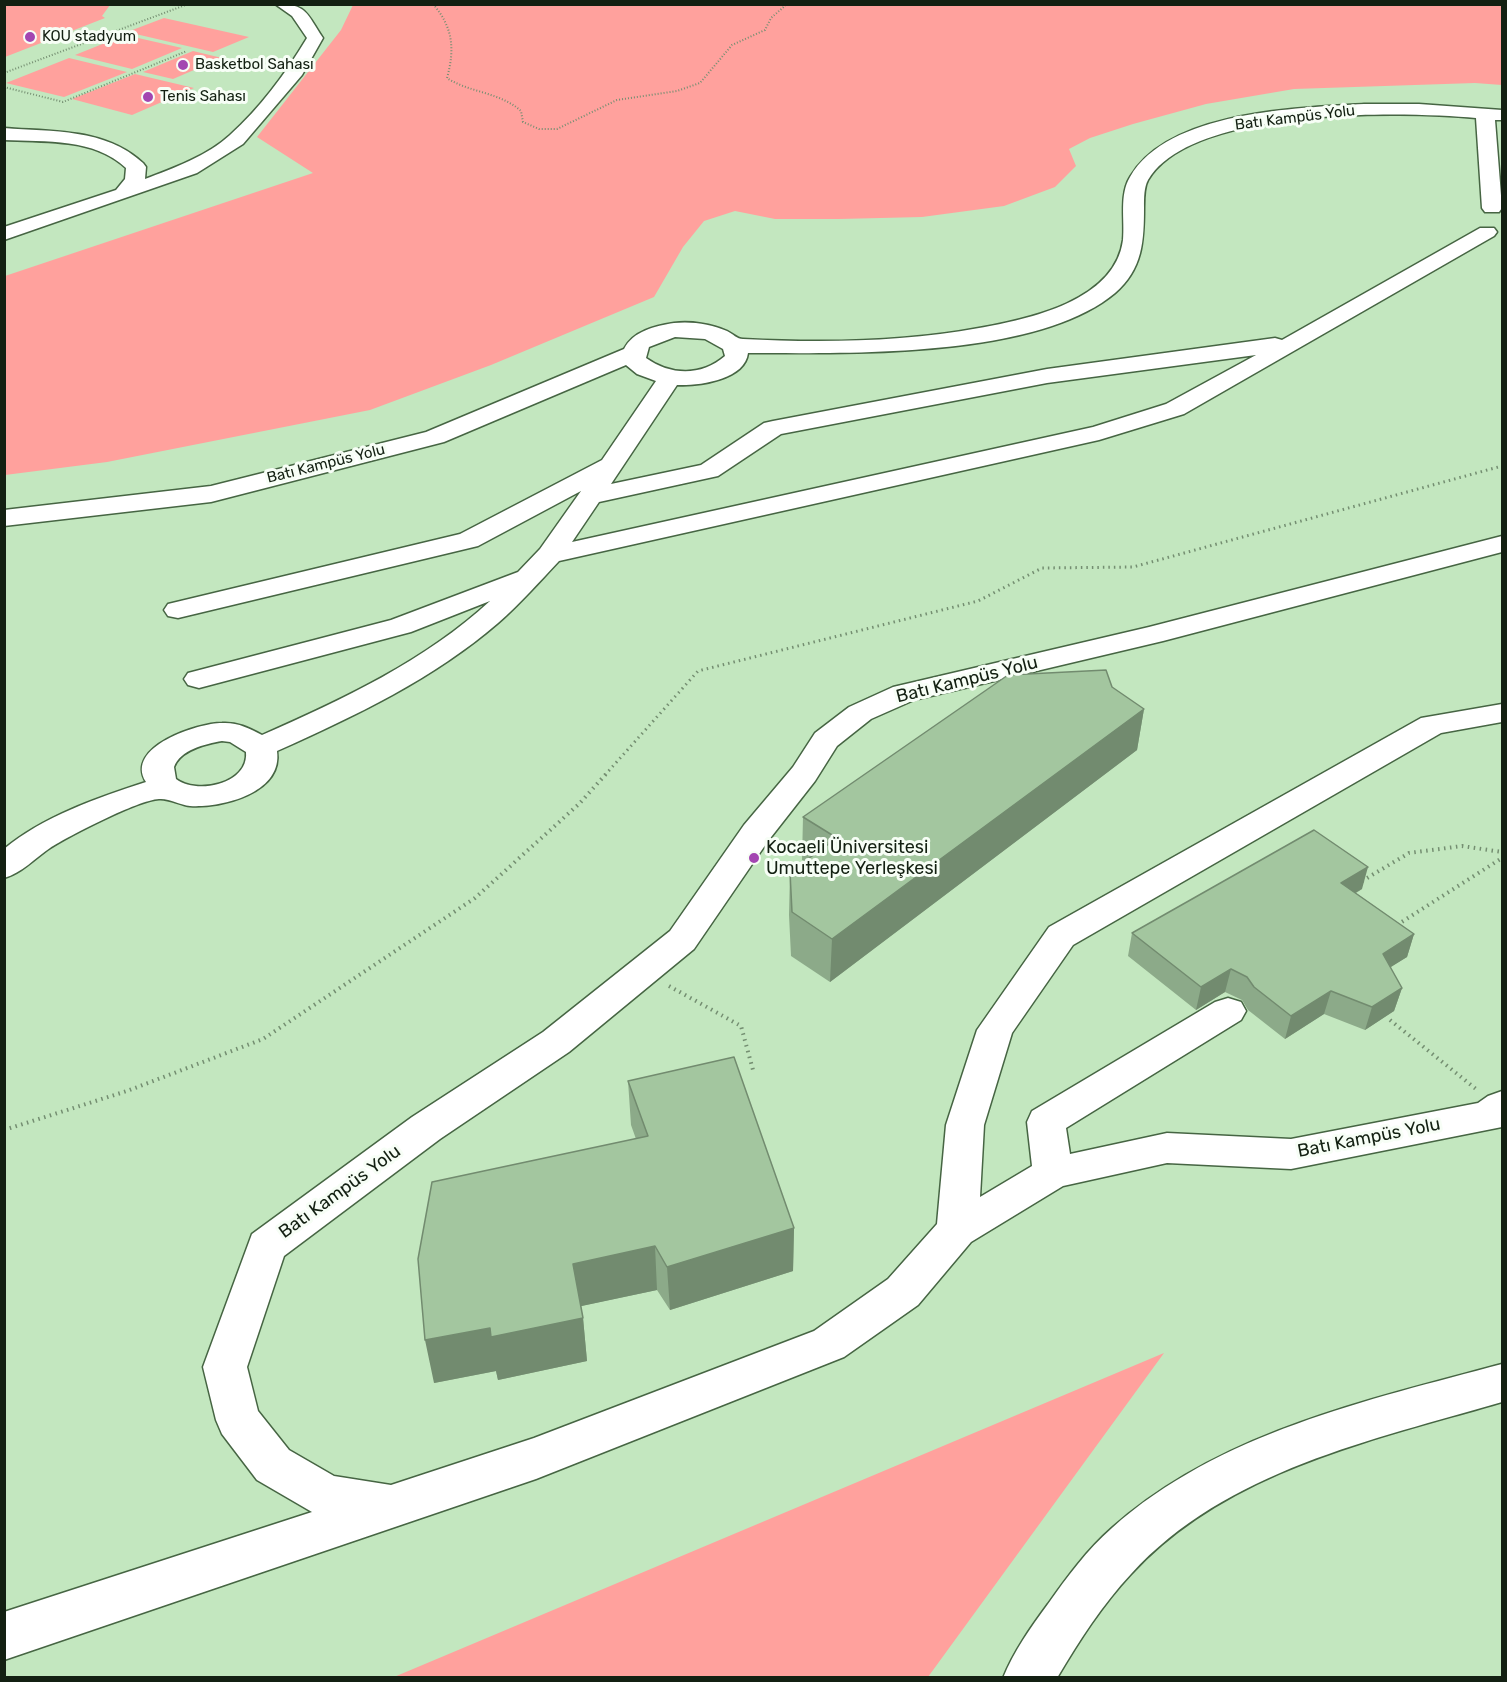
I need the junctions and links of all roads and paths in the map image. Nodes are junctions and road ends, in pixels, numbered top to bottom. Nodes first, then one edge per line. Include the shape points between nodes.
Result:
1 (188, 4) edge
2 (284, 4) edge
3 (433, 4) edge
4 (787, 4) edge
5 (187, 51) dead end
6 (4, 74) edge
7 (4, 87) edge
8 (1494, 114) edge
9 (4, 134) edge
10 (123, 194) junction
11 (1487, 219) edge
12 (4, 234) edge
13 (1292, 343) junction
14 (734, 346) junction
15 (633, 354) junction
16 (670, 377) junction
17 (612, 464) junction
18 (1503, 466) edge
19 (590, 496) junction
20 (4, 518) edge
21 (1503, 544) edge
22 (540, 565) junction
23 (178, 610) dead end
24 (199, 680) dead end
25 (1503, 713) edge
26 (260, 747) junction
27 (165, 786) junction
28 (1503, 852) edge
29 (1503, 858) edge
30 (4, 867) edge
31 (1360, 882) edge
32 (1391, 929) edge
33 (642, 972) junction
34 (1228, 1011) dead end
35 (1390, 1020) dead end
36 (753, 1070) dead end
37 (1501, 1107) edge
38 (4, 1130) edge
39 (1053, 1173) junction
40 (957, 1230) junction
41 (1503, 1383) edge
42 (391, 1507) junction
43 (4, 1636) edge
44 (1028, 1677) edge

1 - 6 path
2 - 10 street via 298,13 315,38 296,71 236,140 190,169
3 - 4 path via 451,33 453,56 447,78 456,85 510,101 529,127 547,129 570,125 620,99 672,92 697,84 708,77 730,46 765,30 771,18
5 - 7 path via 63,102
8 - 11 street
8 - 14 street, Batı Kampüs Yolu via 1425,109 1317,112 1231,126 1161,154 1140,177 1134,200 1131,257 1124,273 1094,298 1049,318 945,340
9 - 10 street via 81,141 127,155 136,167 135,180
10 - 12 street
11 - 13 street
13 - 19 street via 1047,376 773,428 709,471
13 - 22 street via 1175,409 1142,421
14 - 15 street, Batı Kampüs Yolu via 709,332 675,330 645,339
14 - 16 street via 736,358 719,372
15 - 16 street via 643,368
15 - 20 street, Batı Kampüs Yolu via 435,437 211,494
16 - 17 street
17 - 19 street
17 - 23 street via 469,540
18 - 38 path via 1133,567 1042,567 978,600 698,671 579,804 475,898 291,1020 262,1039 127,1091
19 - 22 street
21 - 33 street, Batı Kampüs Yolu via 904,693 860,713 826,740 682,940
22 - 24 street via 401,626
22 - 26 street via 487,619 428,663 359,703
25 - 40 street via 1432,725 1060,936 995,1030 965,1125
26 - 27 street via 261,767 254,777 226,793 191,796
26 - 27 street via 238,734 214,733 189,739 164,756 159,777
27 - 30 street via 69,825 22,850
28 - 31 path via 1462,846 1409,853
29 - 32 path
33 - 36 path via 741,1026
33 - 42 street, Batı Kampüs Yolu via 556,1042 426,1128 267,1246 225,1367 238,1420 273,1465 326,1496
34 - 39 street via 1046,1122
35 - 37 path
37 - 39 street, Batı Kampüs Yolu via 1489,1116 1291,1154 1167,1148
39 - 40 street, Batı Kampüs Yolu
40 - 42 street, Batı Kampüs Yolu via 903,1292 829,1344 536,1458
41 - 44 street via 1412,1408 1274,1455 1175,1505 1128,1543 1075,1606
42 - 43 street

